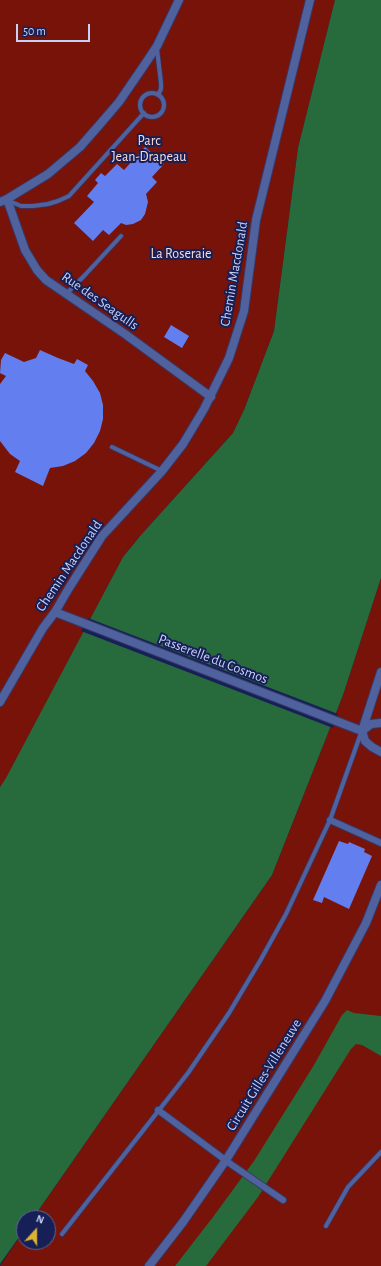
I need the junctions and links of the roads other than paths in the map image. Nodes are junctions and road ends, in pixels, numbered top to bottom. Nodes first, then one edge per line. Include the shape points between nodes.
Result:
1 (179, 0) edge
2 (310, 0) edge
3 (157, 46) junction
4 (158, 95) junction
5 (144, 114) junction
6 (4, 201) edge
7 (121, 236) dead end
8 (67, 293) junction
9 (211, 397) junction
10 (112, 447) dead end
11 (162, 471) junction
12 (56, 612) junction
13 (381, 672) edge
14 (0, 702) edge
15 (381, 723) edge
16 (362, 731) junction
17 (381, 752) edge
18 (330, 820) junction
19 (381, 843) edge
20 (381, 885) edge
21 (158, 1110) junction
22 (381, 1152) edge
23 (229, 1163) junction
24 (283, 1200) dead end
25 (326, 1226) dead end
26 (62, 1234) dead end
27 (149, 1266) edge

1 - 3 street
2 - 9 street, Chemin Macdonald via 256,220 243,318 229,358
3 - 4 lane via 161,83
3 - 6 street via 119,102 80,146 48,174
4 - 5 lane via 151,93 141,99 140,107
4 - 5 lane via 163,101 161,112 154,116
5 - 6 lane via 69,196 58,202 33,206
6 - 8 street, Rue des Seagulls via 31,262 46,280
7 - 8 lane
8 - 9 street, Rue des Seagulls
9 - 11 street, Chemin Macdonald via 183,444
10 - 11 lane
11 - 12 street, Chemin Macdonald via 102,536
12 - 14 street, Chemin Macdonald via 43,628
12 - 16 street, Passerelle du Cosmos
13 - 16 street
15 - 16 street via 371,724
16 - 17 street via 365,742
16 - 18 lane
18 - 19 street
18 - 21 lane via 260,961 216,1032
20 - 23 street, Circuit Gilles-Villeneuve via 366,923 325,1000
21 - 23 street
21 - 26 lane
22 - 25 lane via 348,1187
23 - 24 street
23 - 27 street, Circuit Gilles-Villeneuve

